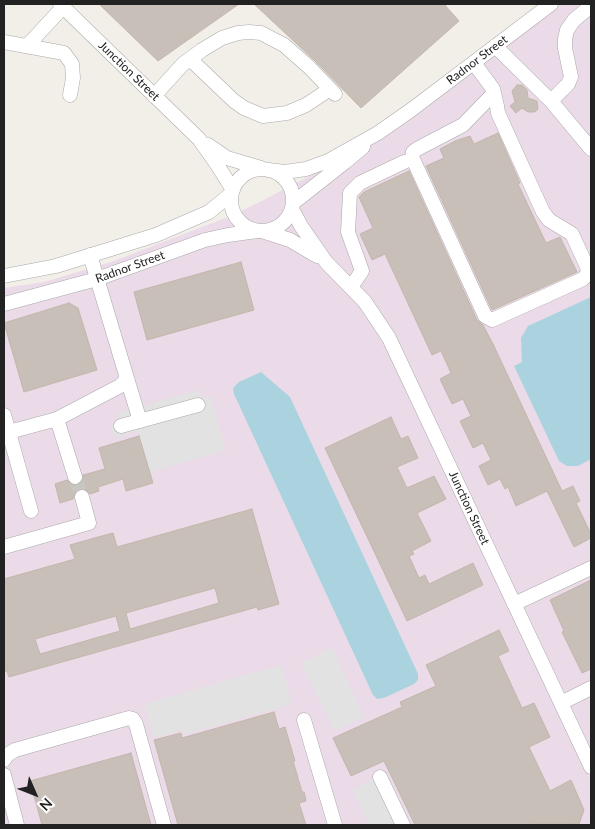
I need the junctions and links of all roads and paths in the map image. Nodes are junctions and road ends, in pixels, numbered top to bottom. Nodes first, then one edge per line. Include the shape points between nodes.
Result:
1 (551, 4) edge
2 (62, 6) edge
3 (591, 6) edge
4 (4, 42) edge
5 (27, 46) junction
6 (495, 46) junction
7 (190, 59) junction
8 (474, 63) junction
9 (494, 93) junction
10 (70, 95) dead end
11 (154, 96) junction
12 (551, 101) junction
13 (378, 133) junction
14 (199, 139) junction
15 (591, 149) edge
16 (404, 162) dead end
17 (267, 170) junction
18 (232, 192) junction
19 (292, 206) junction
20 (258, 231) junction
21 (90, 255) junction
22 (326, 262) junction
23 (4, 276) edge
24 (97, 279) junction
25 (351, 287) junction
26 (4, 304) edge
27 (126, 375) junction
28 (198, 405) dead end
29 (4, 415) edge
30 (58, 419) junction
31 (140, 421) junction
32 (121, 426) dead end
33 (9, 432) junction
34 (75, 478) tunnel mouth
35 (82, 498) tunnel mouth
36 (31, 511) dead end
37 (4, 547) edge
38 (591, 568) edge
39 (514, 604) junction
40 (591, 688) edge
41 (561, 702) junction
42 (304, 720) dead end
43 (4, 760) edge
44 (591, 767) edge
45 (4, 775) edge
46 (380, 777) dead end
47 (17, 825) edge
48 (164, 825) edge
49 (335, 825) edge
50 (404, 825) edge

1 - 6 street, Radnor Street
2 - 5 street
2 - 11 street, Junction Street
3 - 12 street via 567,30 565,48 571,77
4 - 5 street
5 - 10 street via 60,51 66,55 73,69
6 - 8 street, Radnor Street
6 - 12 street
7 - 7 street via 222,38 238,33 261,33 284,44 332,91 287,113 263,116 234,101
7 - 11 street
8 - 9 street
8 - 13 street, Radnor Street
9 - 9 street via 463,125 417,149 412,158 485,316 492,320 583,279 588,269 572,234 549,220 543,212 498,114
11 - 14 street, Junction Street
12 - 15 street
13 - 17 street, Radnor Street via 312,167 293,172
13 - 19 street, Radnor Street
14 - 17 street, Junction Street via 227,158
14 - 18 street, Junction Street
16 - 25 street via 360,183 350,193 348,232 362,269
17 - 18 street via 246,174
17 - 19 street via 282,176 287,182
18 - 20 street via 236,217
18 - 21 street, Radnor Street via 210,212 198,218
19 - 20 street via 281,224 270,230
19 - 22 street, Junction Street via 301,226
20 - 22 street, Junction Street via 290,240
20 - 24 street, Radnor Street via 205,240
21 - 23 street, Radnor Street via 56,266
21 - 24 street
22 - 25 street, Junction Street
24 - 26 street, Radnor Street
24 - 27 street
25 - 39 street, Junction Street via 372,310 386,333
27 - 30 street via 120,386
27 - 31 street
28 - 31 street
29 - 33 street
30 - 33 street
30 - 34 street
31 - 32 street
33 - 36 street
35 - 37 street via 89,523
38 - 39 street
39 - 41 street, Junction Street
40 - 41 street
41 - 44 street, Junction Street
42 - 49 street
43 - 48 street via 15,750 129,718 136,724
45 - 47 street
46 - 50 street

